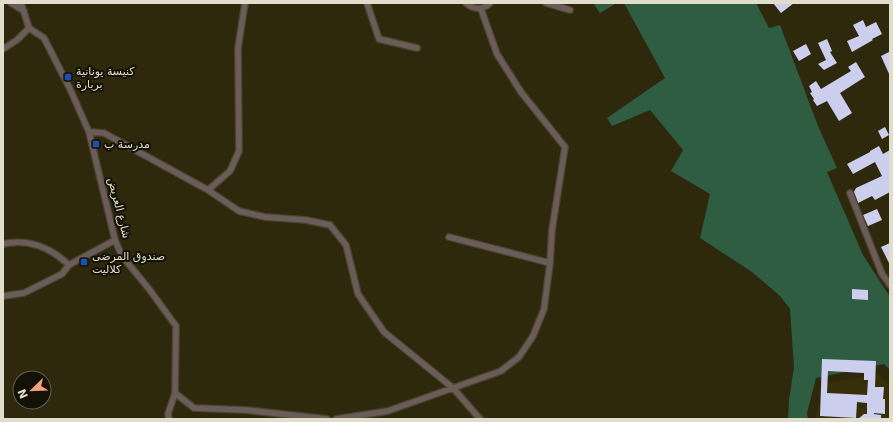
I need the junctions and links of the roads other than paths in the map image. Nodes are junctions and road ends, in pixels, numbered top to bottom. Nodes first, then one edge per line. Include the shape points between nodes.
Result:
1 (11, 3) edge
2 (21, 3) edge
3 (246, 3) edge
4 (367, 3) edge
5 (466, 3) edge
6 (490, 3) edge
7 (546, 3) edge
8 (481, 8) junction
9 (570, 10) dead end
10 (24, 12) junction
11 (29, 28) junction
12 (417, 48) dead end
13 (3, 49) edge
14 (89, 132) junction
15 (208, 190) junction
16 (850, 193) dead end
17 (449, 237) dead end
18 (115, 240) junction
19 (3, 244) edge
20 (550, 263) junction
21 (69, 265) junction
22 (890, 285) edge
23 (3, 296) edge
24 (453, 388) junction
25 (175, 392) junction
26 (169, 419) edge
27 (327, 419) edge
28 (336, 419) edge
29 (480, 419) edge

1 - 10 street
2 - 10 street
3 - 15 street via 238,48 238,151 230,171
4 - 12 street via 379,39
5 - 8 street
6 - 8 street
7 - 9 street
8 - 20 street via 497,54 522,92 566,148 552,230
10 - 11 street
11 - 13 street via 18,40
11 - 14 street, شارع العريض via 44,38
14 - 15 street via 104,133
14 - 18 street, شارع العريض
15 - 24 street via 239,212 330,225 346,245 358,294 384,332
16 - 22 street via 882,274
17 - 20 street
18 - 21 street
18 - 25 street, شارع العريض via 122,256 176,326
19 - 21 street via 23,242 42,247 60,256
20 - 24 street via 544,309 533,336 519,357 501,371
21 - 23 street via 62,274 24,293
24 - 28 street via 388,411
24 - 29 street
25 - 26 street, شارع العريض via 168,414
25 - 27 street via 194,408 246,410

